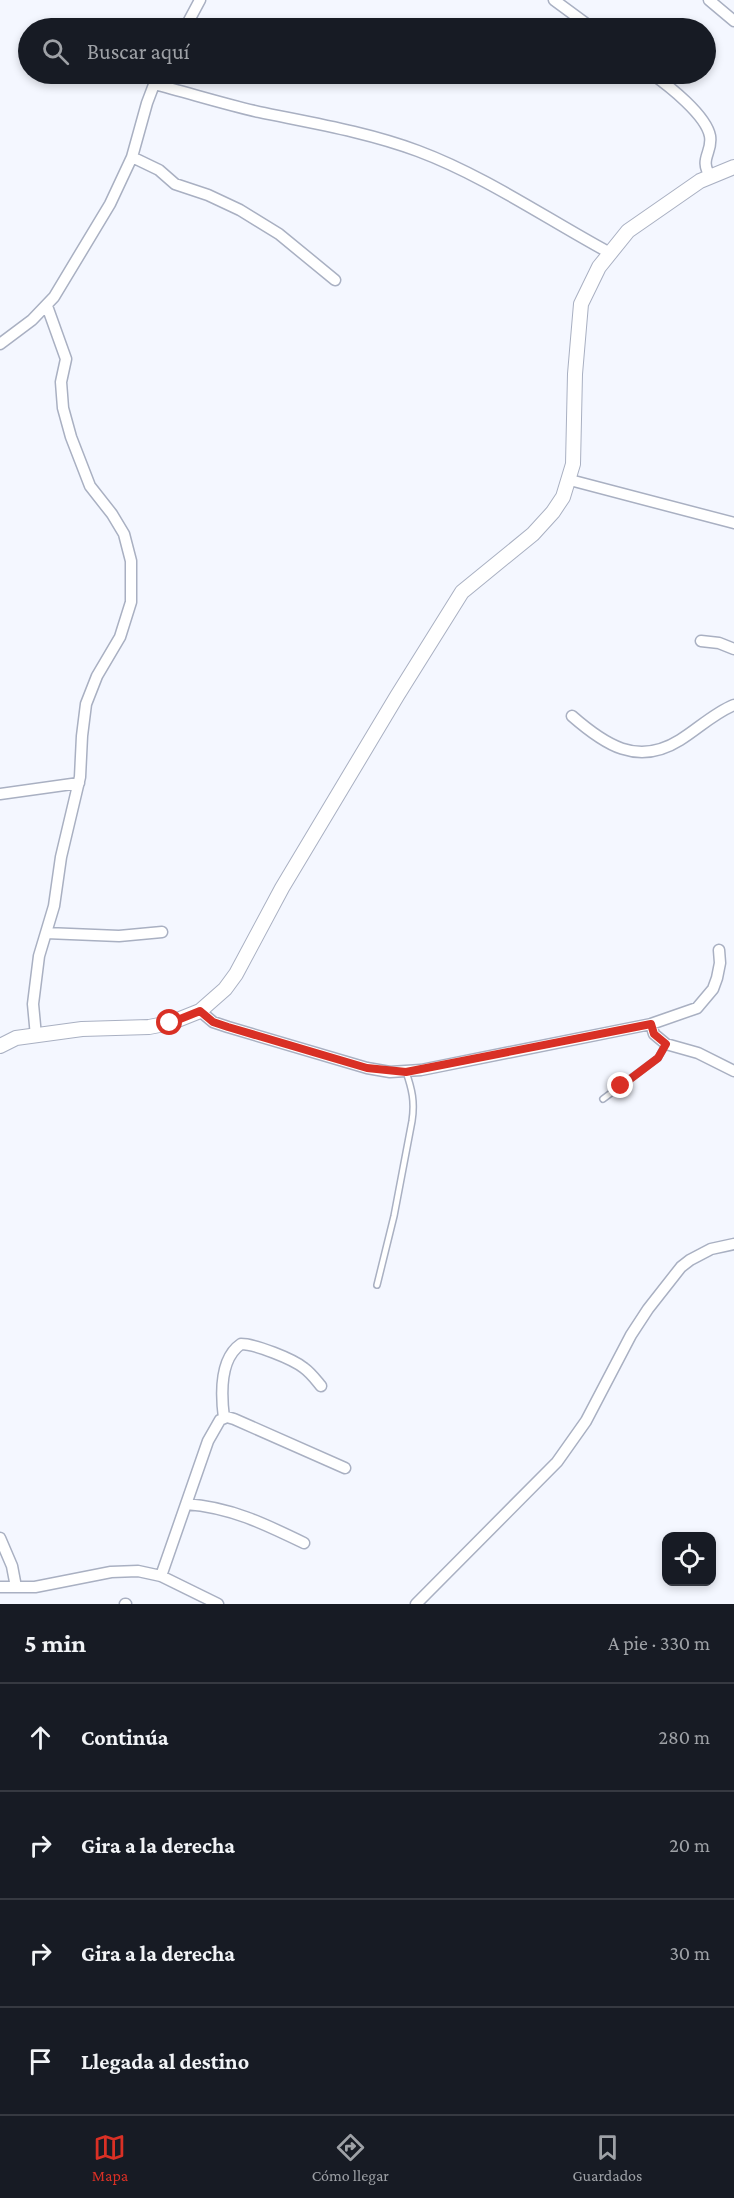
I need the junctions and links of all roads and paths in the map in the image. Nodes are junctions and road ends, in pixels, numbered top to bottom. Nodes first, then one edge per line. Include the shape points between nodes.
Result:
1 (200, 0) edge
2 (554, 0) edge
3 (709, 0) edge
4 (190, 18) edge
5 (578, 18) edge
6 (734, 21) edge
7 (154, 84) edge
8 (172, 84) edge
9 (665, 84) edge
10 (132, 157) junction
11 (734, 167) edge
12 (711, 177) junction
13 (610, 253) junction
14 (335, 280) dead end
15 (48, 306) junction
16 (0, 344) edge
17 (570, 480) junction
18 (734, 523) edge
19 (701, 641) dead end
20 (734, 649) edge
21 (734, 705) edge
22 (572, 716) dead end
23 (79, 783) junction
24 (0, 794) edge
25 (162, 932) dead end
26 (46, 933) junction
27 (719, 950) dead end
28 (200, 1011) junction
29 (651, 1024) junction
30 (36, 1036) junction
31 (666, 1044) junction
32 (0, 1046) edge
33 (734, 1071) edge
34 (406, 1072) junction
35 (603, 1099) dead end
36 (734, 1244) edge
37 (377, 1285) dead end
38 (321, 1386) dead end
39 (224, 1418) junction
40 (345, 1468) dead end
41 (186, 1504) junction
42 (0, 1538) edge
43 (304, 1543) dead end
44 (161, 1576) junction
45 (0, 1587) edge
46 (16, 1587) junction
47 (218, 1604) edge
48 (416, 1604) edge

1 - 4 street
2 - 5 street
3 - 6 street
7 - 10 street
8 - 13 street via 261,112 417,151 490,186
9 - 12 street via 685,100 708,130 710,145 705,162
10 - 14 street via 159,170 175,184 240,210 279,234
10 - 15 street via 110,204
11 - 12 street
12 - 13 street via 628,231
13 - 17 street via 581,304
15 - 16 street
15 - 23 street via 66,359 61,382 71,437 90,486 124,534 131,561 129,615 86,704
17 - 18 street
17 - 28 street via 553,512 533,534 462,592 282,888 236,974
19 - 20 street
21 - 22 street via 678,741 644,751 613,746
23 - 24 street
23 - 26 street
25 - 26 street via 119,936
26 - 30 street via 33,1004
27 - 29 street via 717,978 702,1003
28 - 30 street via 149,1027 82,1029
28 - 34 street via 213,1022 228,1027 367,1068
29 - 31 street via 654,1034
29 - 34 street
30 - 32 street via 16,1038
31 - 33 street via 698,1053
31 - 35 lane via 658,1058
34 - 37 lane via 414,1105
36 - 48 street via 699,1254 681,1267 632,1335 586,1421 557,1462
38 - 39 street via 298,1364 241,1344 227,1364 222,1388
39 - 40 street
39 - 41 street via 208,1441
41 - 43 street via 240,1513
41 - 44 street
42 - 46 street
44 - 46 street via 124,1571
44 - 47 street
45 - 46 street

